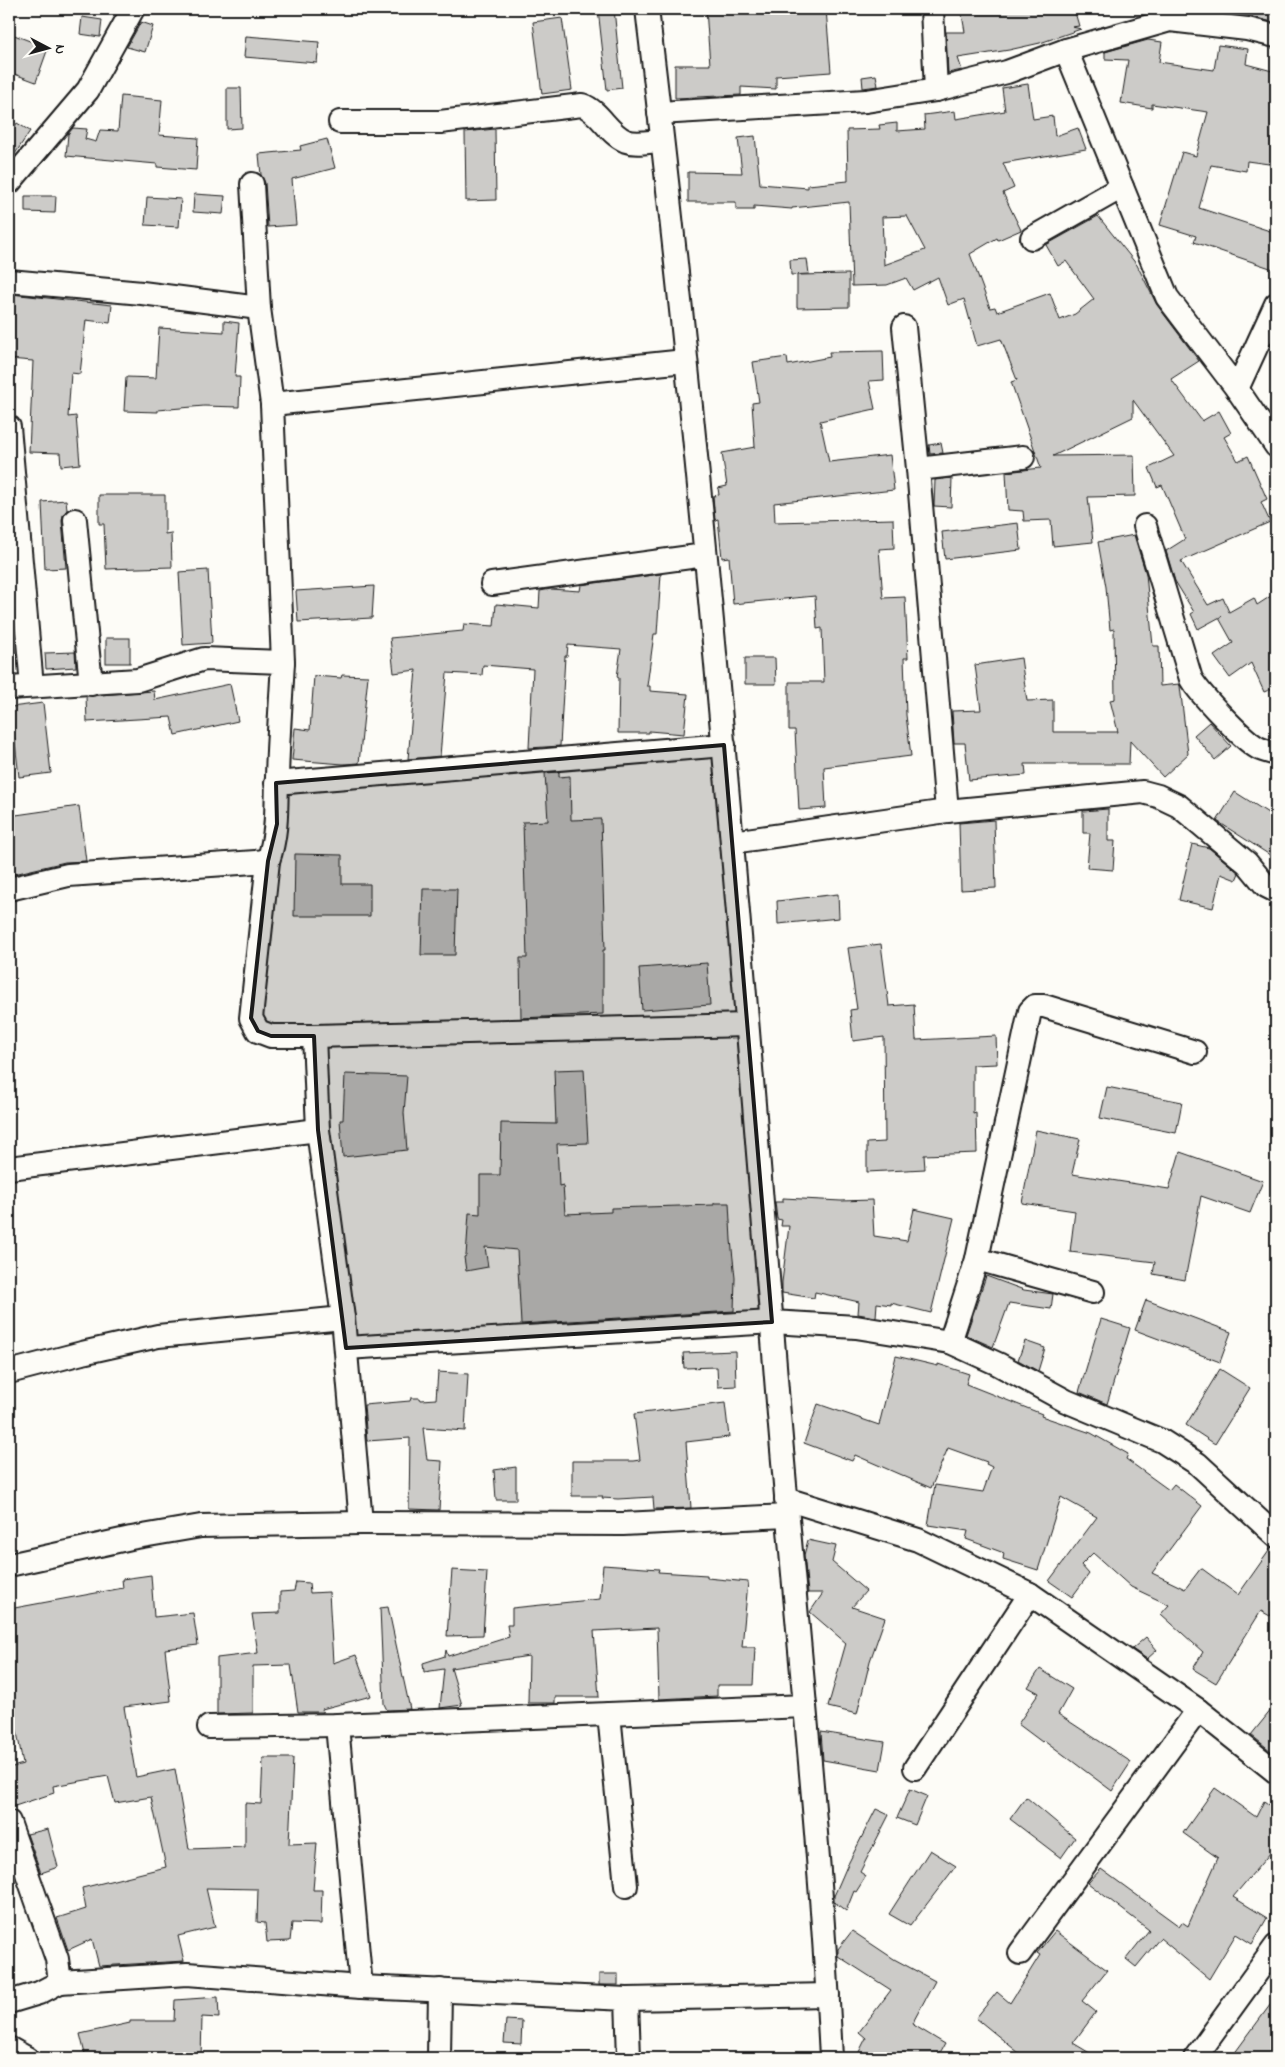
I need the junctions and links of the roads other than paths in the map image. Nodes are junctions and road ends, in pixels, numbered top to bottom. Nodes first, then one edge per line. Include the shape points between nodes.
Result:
1 (133, 9) edge
2 (647, 9) edge
3 (932, 9) edge
4 (1172, 14) edge
5 (1276, 36) edge
6 (1066, 50) junction
7 (936, 90) junction
8 (659, 113) junction
9 (340, 122) dead end
10 (662, 141) junction
11 (9, 183) edge
12 (252, 184) dead end
13 (1122, 187) junction
14 (1032, 238) dead end
15 (9, 281) edge
16 (1276, 304) edge
17 (259, 308) junction
18 (904, 328) dead end
19 (685, 361) junction
20 (1237, 389) junction
21 (272, 404) junction
22 (9, 427) edge
23 (1276, 446) edge
24 (1023, 457) dead end
25 (918, 469) junction
26 (76, 520) dead end
27 (1145, 526) dead end
28 (705, 554) junction
29 (492, 584) dead end
30 (283, 662) junction
31 (91, 684) junction
32 (32, 686) junction
33 (9, 688) edge
34 (724, 745) junction
35 (1276, 754) edge
36 (276, 783) junction
37 (947, 811) junction
38 (732, 842) junction
39 (268, 861) junction
40 (9, 889) edge
41 (1276, 891) edge
42 (748, 1025) junction
43 (314, 1036) junction
44 (1195, 1052) dead end
45 (318, 1130) junction
46 (9, 1168) edge
47 (977, 1259) junction
48 (1093, 1292) dead end
49 (343, 1318) junction
50 (772, 1322) junction
51 (950, 1342) junction
52 (346, 1348) junction
53 (9, 1372) edge
54 (786, 1508) junction
55 (362, 1523) junction
56 (1276, 1536) edge
57 (9, 1565) edge
58 (1030, 1594) junction
59 (805, 1706) junction
60 (1198, 1710) junction
61 (609, 1714) junction
62 (338, 1725) junction
63 (209, 1727) dead end
64 (915, 1768) dead end
65 (1276, 1772) edge
66 (9, 1822) edge
67 (626, 1886) dead end
68 (1276, 1946) edge
69 (1020, 1953) dead end
70 (60, 1982) junction
71 (361, 1987) junction
72 (440, 1990) junction
73 (828, 1995) junction
74 (627, 1999) junction
75 (9, 2002) edge
76 (9, 2048) edge
77 (27, 2058) edge
78 (439, 2058) edge
79 (628, 2058) edge
80 (831, 2058) edge
81 (1195, 2058) edge

1 - 11 street via 88,90
2 - 8 street
3 - 7 street
4 - 5 street
4 - 6 street
6 - 7 street via 1007,72
6 - 13 street
7 - 8 street via 866,101
8 - 10 street
9 - 10 street via 440,122 582,105 591,108 624,140 634,143
10 - 19 street
12 - 17 street
13 - 14 street
13 - 20 street via 1168,296
15 - 17 street
16 - 20 street
17 - 21 street
18 - 25 street
19 - 21 street
19 - 28 street
20 - 23 street
21 - 30 street
22 - 32 street
24 - 25 street
25 - 37 street
26 - 31 street
27 - 35 street via 1197,690 1248,740 1258,748
28 - 29 street
28 - 34 street
30 - 31 street via 204,659 138,680
30 - 36 street
31 - 32 street
32 - 33 street
34 - 36 street
34 - 38 street
36 - 39 street via 277,824
37 - 38 street
37 - 41 street via 1143,792 1179,806 1247,864 1266,886
38 - 42 street
39 - 40 street via 68,875
39 - 43 street via 252,1018 258,1031 271,1036
42 - 43 street
42 - 50 street
43 - 45 street
44 - 47 street via 1035,1006 1030,1011
45 - 46 street
45 - 49 street
47 - 48 street
47 - 51 street
49 - 52 street
49 - 53 street via 158,1336
50 - 51 street via 856,1327
50 - 52 street
50 - 54 street
51 - 56 street via 1066,1401 1162,1441 1198,1464
52 - 55 street
54 - 55 street via 623,1524
54 - 58 street via 918,1540
54 - 59 street
55 - 57 street via 201,1526
58 - 60 street
58 - 64 street
59 - 61 street
59 - 73 street
60 - 65 street
60 - 69 street
61 - 62 street
61 - 67 street
62 - 63 street
62 - 71 street
66 - 70 street via 57,1959
68 - 81 street
70 - 71 street via 187,1974
70 - 75 street via 39,1993
71 - 72 street
72 - 74 street
72 - 78 street
73 - 74 street
73 - 80 street
74 - 79 street
76 - 77 street

